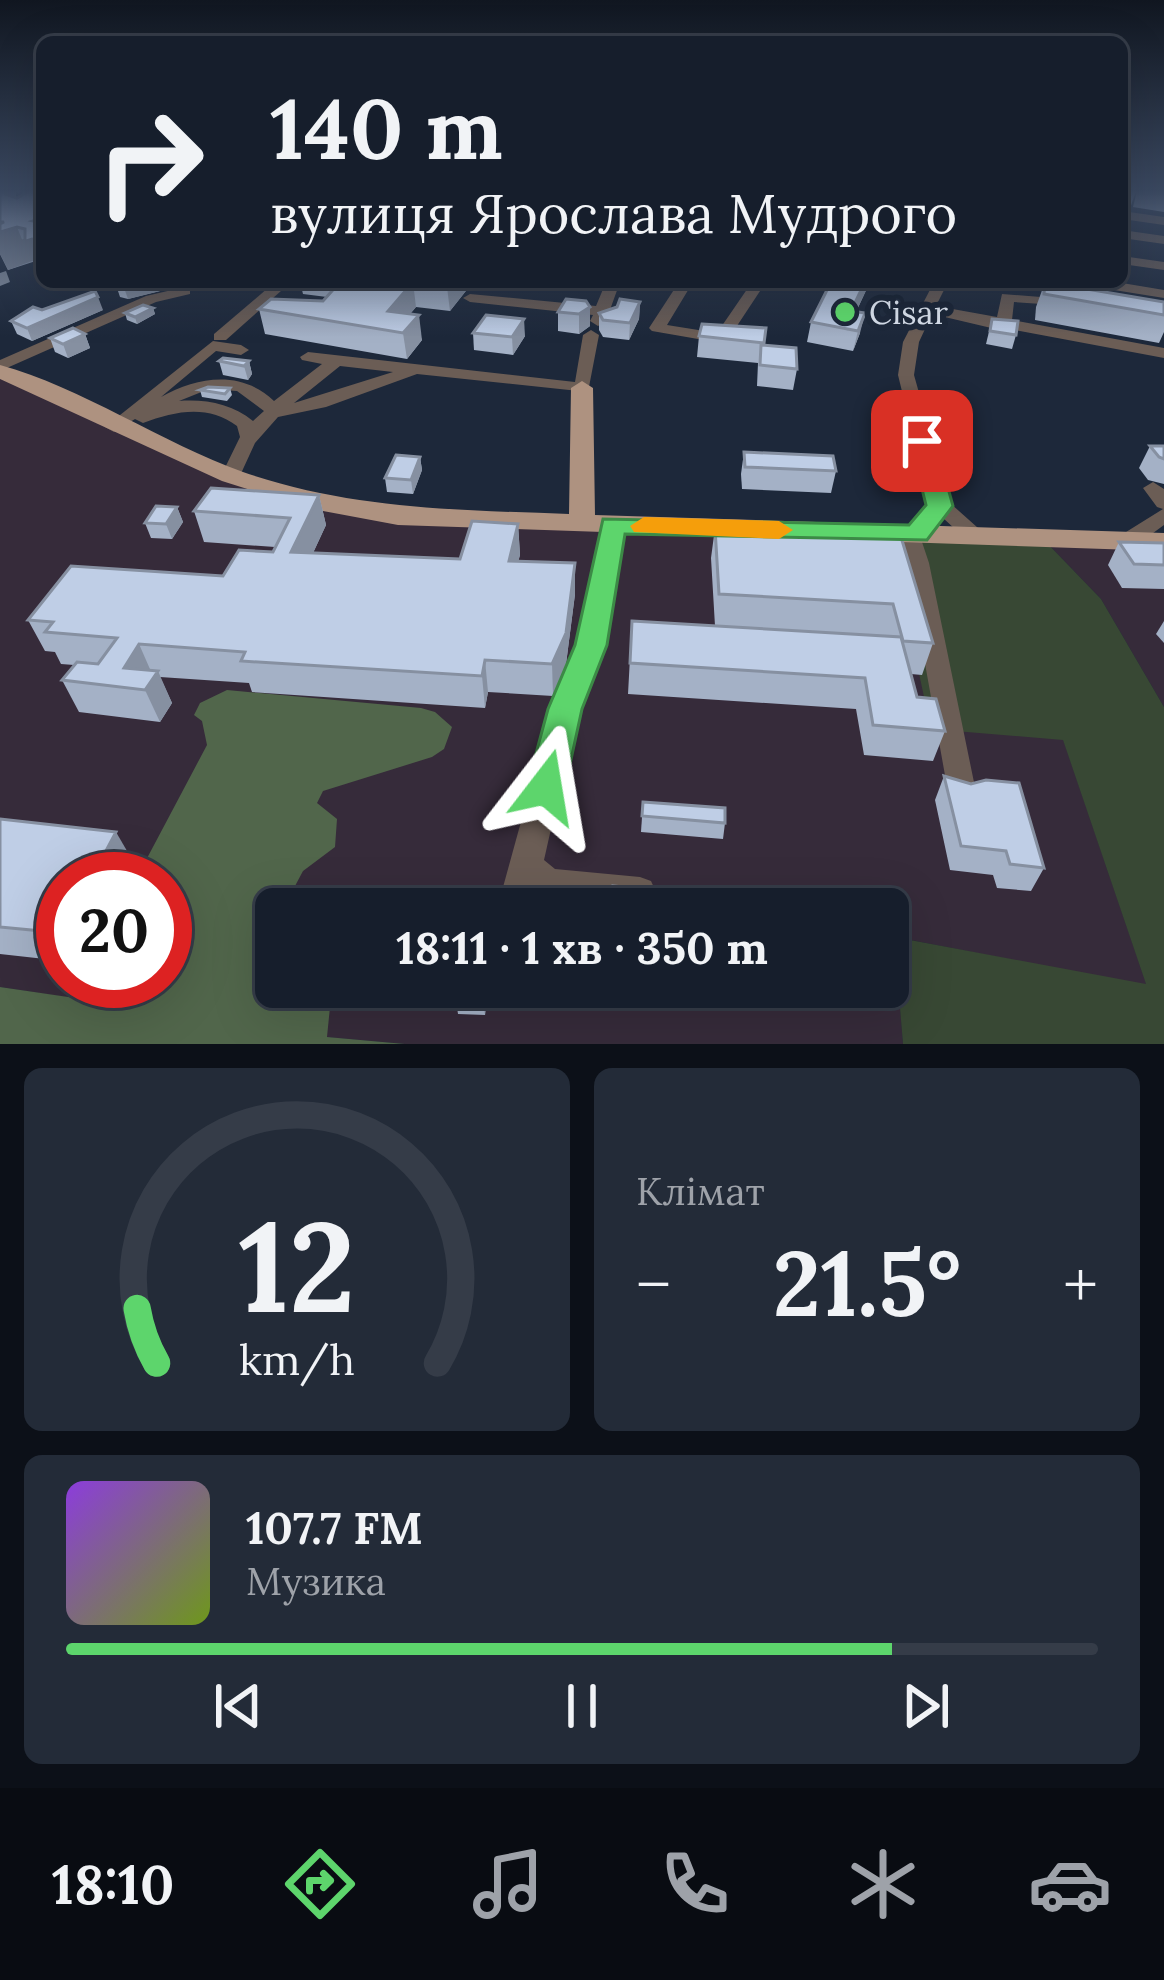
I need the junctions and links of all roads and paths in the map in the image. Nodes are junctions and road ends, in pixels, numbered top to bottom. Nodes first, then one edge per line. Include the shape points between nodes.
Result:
1 (1164, 243) edge
2 (1128, 261) edge
3 (1159, 266) edge
4 (277, 288) edge
5 (611, 288) edge
6 (682, 288) edge
7 (755, 288) edge
8 (938, 288) edge
9 (1126, 288) edge
10 (184, 291) dead end
11 (1164, 294) edge
12 (470, 298) dead end
13 (1084, 306) edge
14 (928, 309) junction
15 (247, 313) junction
16 (266, 315) edge
17 (597, 323) junction
18 (1004, 326) junction
19 (220, 337) dead end
20 (241, 350) dead end
21 (1164, 353) edge
22 (308, 357) dead end
23 (337, 360) junction
24 (0, 368) edge
25 (417, 369) junction
26 (582, 388) junction
27 (275, 412) junction
28 (128, 426) junction
29 (249, 437) junction
30 (231, 476) junction
31 (940, 506) junction
32 (1164, 515) edge
33 (582, 524) junction
34 (613, 525) junction
35 (912, 534) junction
36 (976, 536) junction
37 (1126, 542) junction
38 (1164, 542) edge
39 (962, 792) edge
40 (527, 865) junction
41 (520, 888) edge
42 (596, 888) edge

1 - 3 street via 1153,249
2 - 3 street
4 - 15 street
5 - 17 street
6 - 7 street via 657,328 721,338
8 - 14 street
9 - 11 street
10 - 24 street
12 - 17 street
13 - 18 street via 1006,297
14 - 18 street
14 - 31 street via 910,342 906,375
15 - 16 street
15 - 19 street
17 - 26 street
18 - 21 street
20 - 28 street via 213,346
22 - 23 street
23 - 25 street
23 - 27 street
24 - 28 main road
25 - 26 street
25 - 27 street
26 - 33 main road
27 - 28 street via 254,391 195,385
27 - 29 street
28 - 29 street via 174,407 220,409 245,424
28 - 30 main road
29 - 30 street
30 - 33 main road via 398,517
31 - 35 street
31 - 36 street
32 - 37 street
33 - 34 main road
34 - 35 main road
34 - 40 street via 591,645 565,709
35 - 36 main road
35 - 39 street
36 - 37 main road
37 - 38 main road
40 - 41 street
40 - 42 street via 548,883

